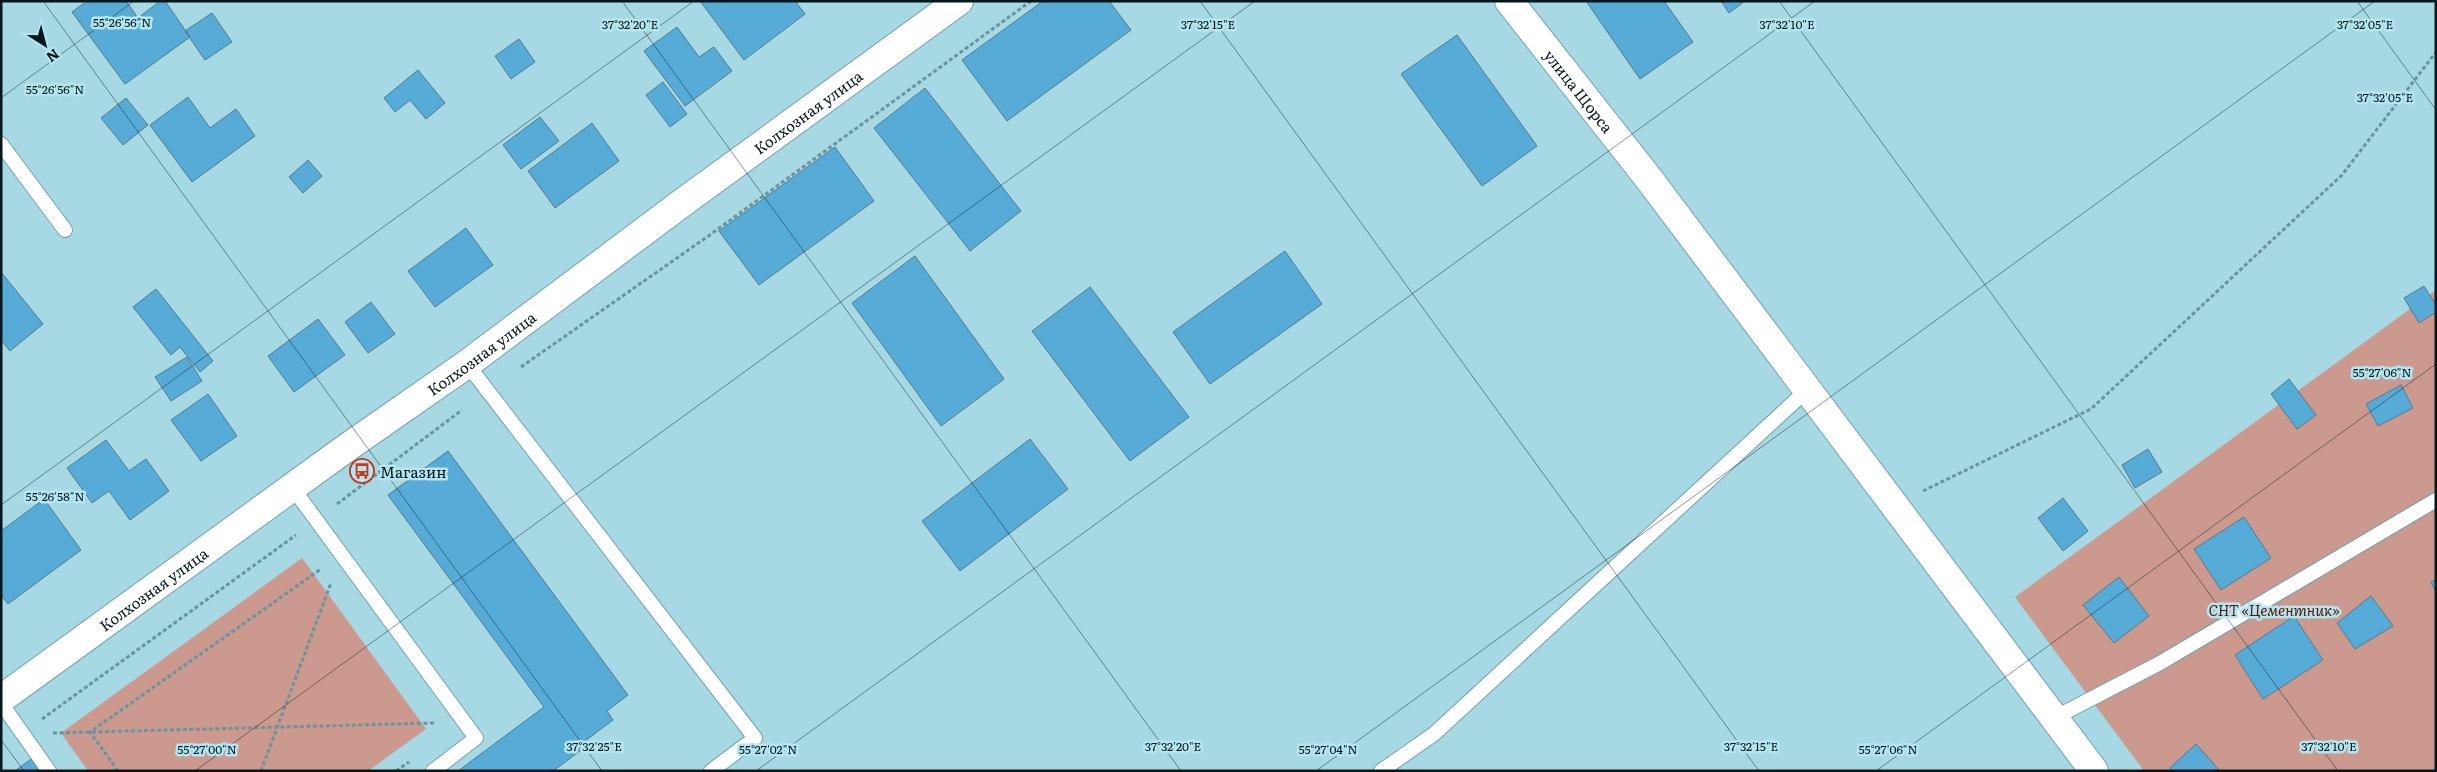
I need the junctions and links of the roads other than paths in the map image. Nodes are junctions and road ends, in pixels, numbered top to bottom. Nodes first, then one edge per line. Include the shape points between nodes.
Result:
1 (959, 1) edge
2 (1509, 1) edge
3 (1, 144) edge
4 (65, 230) dead end
5 (467, 364) junction
6 (1807, 390) junction
7 (292, 487) junction
8 (2436, 500) edge
9 (1, 701) edge
10 (2054, 718) junction
11 (49, 771) edge
12 (432, 771) edge
13 (712, 771) edge
14 (1381, 771) edge
15 (2094, 771) edge

1 - 5 street, Колхозная улица
2 - 6 street, улица Щорса via 1649,179
3 - 4 lane
5 - 7 street, Колхозная улица
5 - 13 lane via 755,738
6 - 10 street, улица Щорса
6 - 14 lane via 1434,734
7 - 9 street, Колхозная улица
7 - 12 lane via 476,738
8 - 10 lane via 2160,663
9 - 11 lane
10 - 15 street, улица Щорса

